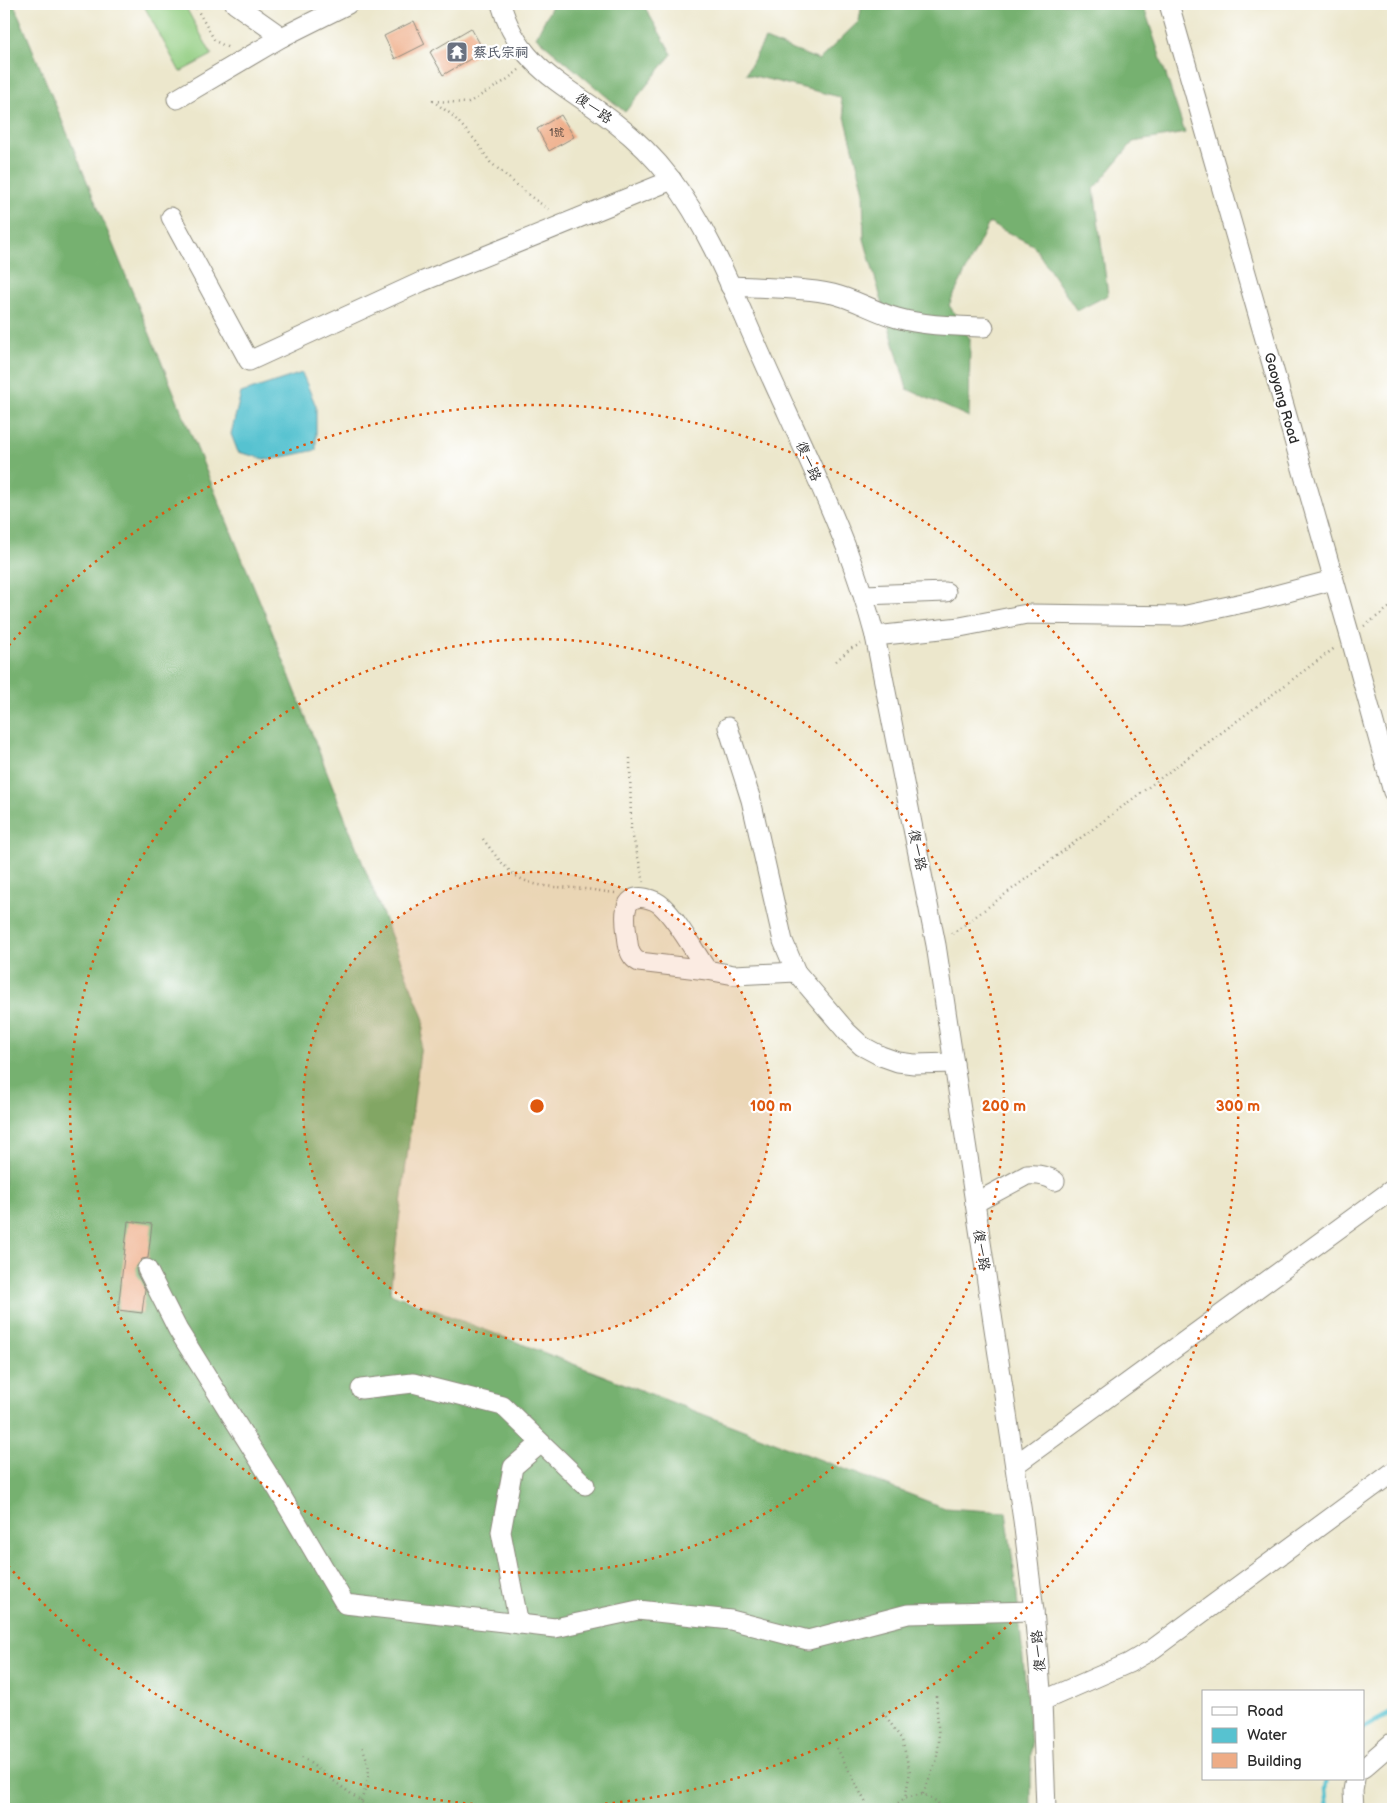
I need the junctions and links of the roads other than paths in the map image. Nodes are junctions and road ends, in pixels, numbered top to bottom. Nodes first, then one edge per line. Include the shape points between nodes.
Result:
1 (235, 4) edge
2 (348, 4) edge
3 (501, 4) edge
4 (1169, 4) edge
5 (282, 37) junction
6 (177, 99) dead end
7 (672, 180) junction
8 (171, 217) dead end
9 (730, 286) junction
10 (984, 327) dead end
11 (1334, 580) junction
12 (946, 592) dead end
13 (863, 595) junction
14 (875, 636) junction
15 (728, 726) dead end
16 (1393, 792) edge
17 (707, 970) junction
18 (796, 972) junction
19 (954, 1063) junction
20 (1055, 1181) dead end
21 (1393, 1189) edge
22 (975, 1203) junction
23 (147, 1268) dead end
24 (361, 1389) dead end
25 (541, 1443) junction
26 (1015, 1465) junction
27 (1393, 1472) edge
28 (585, 1485) dead end
29 (1034, 1611) junction
30 (519, 1624) junction
31 (1042, 1701) junction
32 (1393, 1742) edge
33 (1364, 1767) edge
34 (1355, 1780) edge
35 (1046, 1809) edge
36 (1354, 1809) edge

1 - 5 street
2 - 5 street
3 - 7 street, 復一路 via 512,33 531,59 636,140
4 - 11 street, Gaoyang Road
5 - 6 street
7 - 8 street via 420,282 249,361
7 - 9 street, 復一路
9 - 10 street via 817,291 835,294 895,318
9 - 13 street, 復一路 via 826,498
11 - 14 street via 1182,616 1027,614 960,627
11 - 16 street, Gaoyang Road
12 - 13 street
13 - 14 street, 復一路
14 - 19 street, 復一路 via 936,945
15 - 18 street via 751,800 783,941
17 - 17 street via 660,904 642,898 631,901 625,915 629,952 633,958 638,962
17 - 18 street via 734,975
18 - 19 street via 862,1046 898,1062
19 - 22 street, 復一路
20 - 22 street via 1047,1176 1027,1175
21 - 26 street
22 - 26 street, 復一路
23 - 30 street via 178,1330 345,1604
24 - 25 street via 413,1383 503,1406
25 - 28 street
25 - 30 street via 513,1467 501,1532
26 - 29 street, 復一路
27 - 31 street via 1153,1650
29 - 30 street via 908,1614 808,1640 731,1620 638,1610 554,1628
29 - 31 street, 復一路
31 - 35 street, 復一路
32 - 33 street
34 - 36 street

